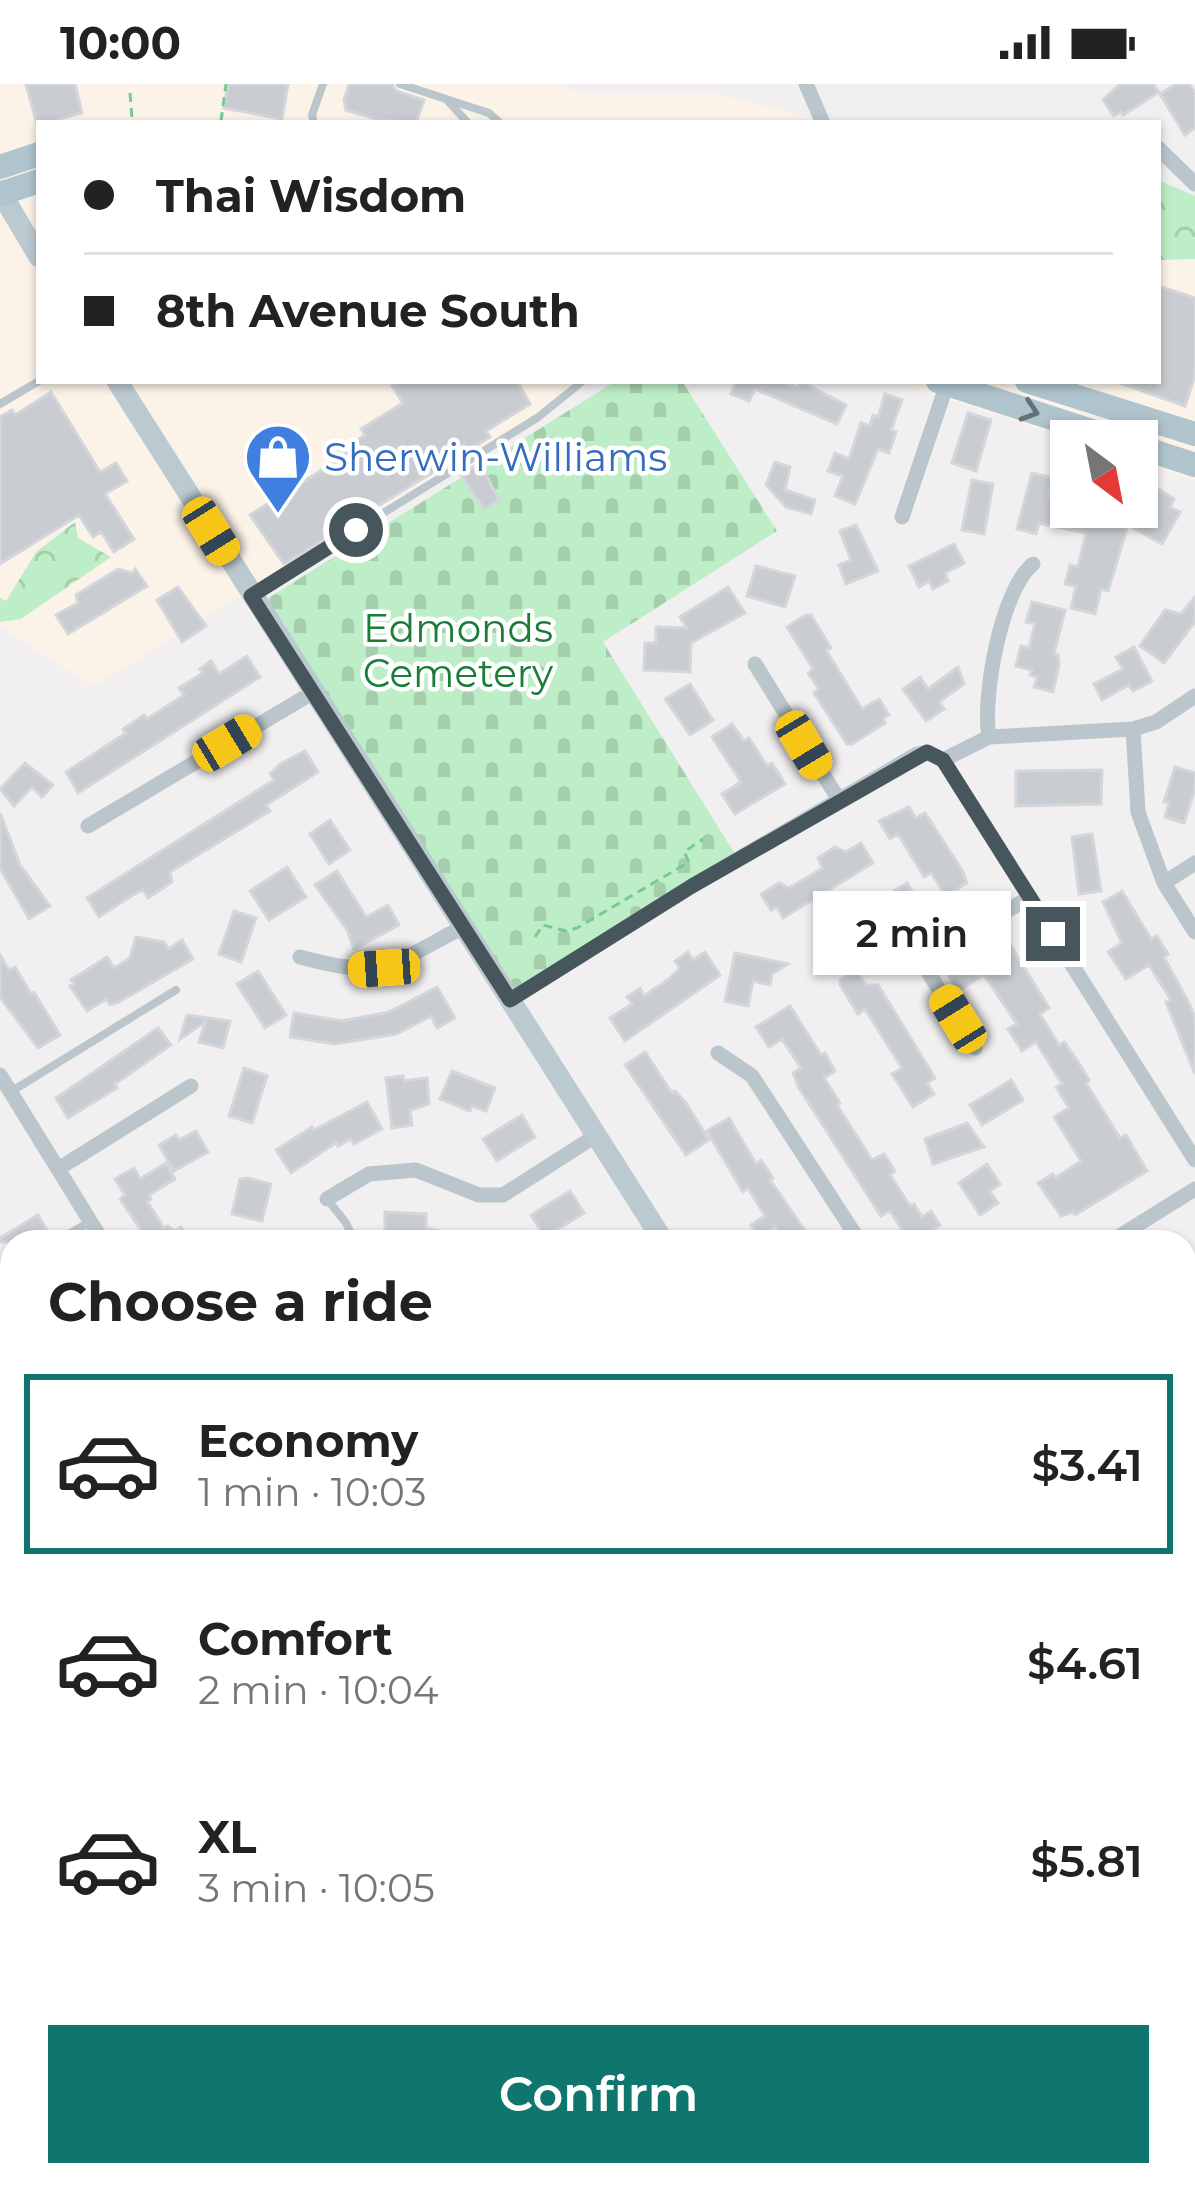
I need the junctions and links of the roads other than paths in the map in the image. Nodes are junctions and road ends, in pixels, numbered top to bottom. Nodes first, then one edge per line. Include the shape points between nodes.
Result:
1 (322, 84) edge
2 (400, 84) edge
3 (806, 84) edge
4 (446, 99) junction
5 (313, 120) edge
6 (466, 120) edge
7 (497, 120) edge
8 (822, 120) edge
9 (1161, 151) edge
10 (36, 155) edge
11 (0, 167) edge
12 (36, 182) edge
13 (1195, 184) edge
14 (0, 193) edge
15 (36, 252) edge
16 (36, 383) edge
17 (118, 384) edge
18 (579, 384) edge
19 (942, 384) edge
20 (949, 384) edge
21 (1041, 384) edge
22 (0, 404) edge
23 (1058, 420) edge
24 (1195, 434) edge
25 (1158, 453) edge
26 (1195, 465) edge
27 (902, 517) dead end
28 (1033, 565) dead end
29 (251, 596) junction
30 (755, 664) dead end
31 (312, 693) junction
32 (1195, 696) edge
33 (1133, 729) junction
34 (989, 736) junction
35 (943, 760) junction
36 (838, 800) junction
37 (88, 826) dead end
38 (1195, 863) edge
39 (1164, 884) junction
40 (1030, 897) junction
41 (463, 927) junction
42 (1195, 932) edge
43 (300, 957) dead end
44 (176, 990) dead end
45 (510, 1000) junction
46 (975, 1048) dead end
47 (718, 1053) dead end
48 (0, 1075) edge
49 (191, 1086) dead end
50 (10, 1092) junction
51 (597, 1136) junction
52 (1195, 1160) edge
53 (58, 1169) junction
54 (1195, 1189) edge
55 (327, 1199) joint
56 (91, 1221) junction
57 (76, 1230) edge
58 (97, 1230) edge
59 (349, 1230) edge
60 (656, 1230) edge
61 (852, 1230) edge
62 (1129, 1230) edge

1 - 5 lane
2 - 4 lane
3 - 8 street
4 - 6 lane
4 - 7 lane
9 - 13 street
10 - 11 main road
12 - 14 main road
14 - 15 main road
16 - 22 lane
17 - 29 main road
18 - 29 lane via 538,418
19 - 27 street
20 -> 23 main road
21 - 24 main road
25 - 26 main road
28 - 34 street via 1021,574 1003,626 985,711
29 - 31 main road
30 - 36 street
31 - 37 street
31 - 41 main road
32 - 33 street
33 - 34 street
33 - 39 street via 1138,812
34 - 35 street
35 - 36 street via 920,752
35 - 40 street
36 - 45 street
38 - 39 street
39 - 42 street
40 - 46 street via 922,962
40 - 52 street
41 - 43 street via 384,968 352,970
41 - 45 main road
44 - 50 lane
45 - 51 main road
47 - 61 street via 752,1076
48 - 50 street
49 - 53 street
50 - 53 street
51 - 55 street via 503,1195 479,1195 416,1170 369,1174
51 - 60 main road
53 - 56 street
54 - 62 street
55 - 59 lane
56 - 57 lane
56 - 58 street

